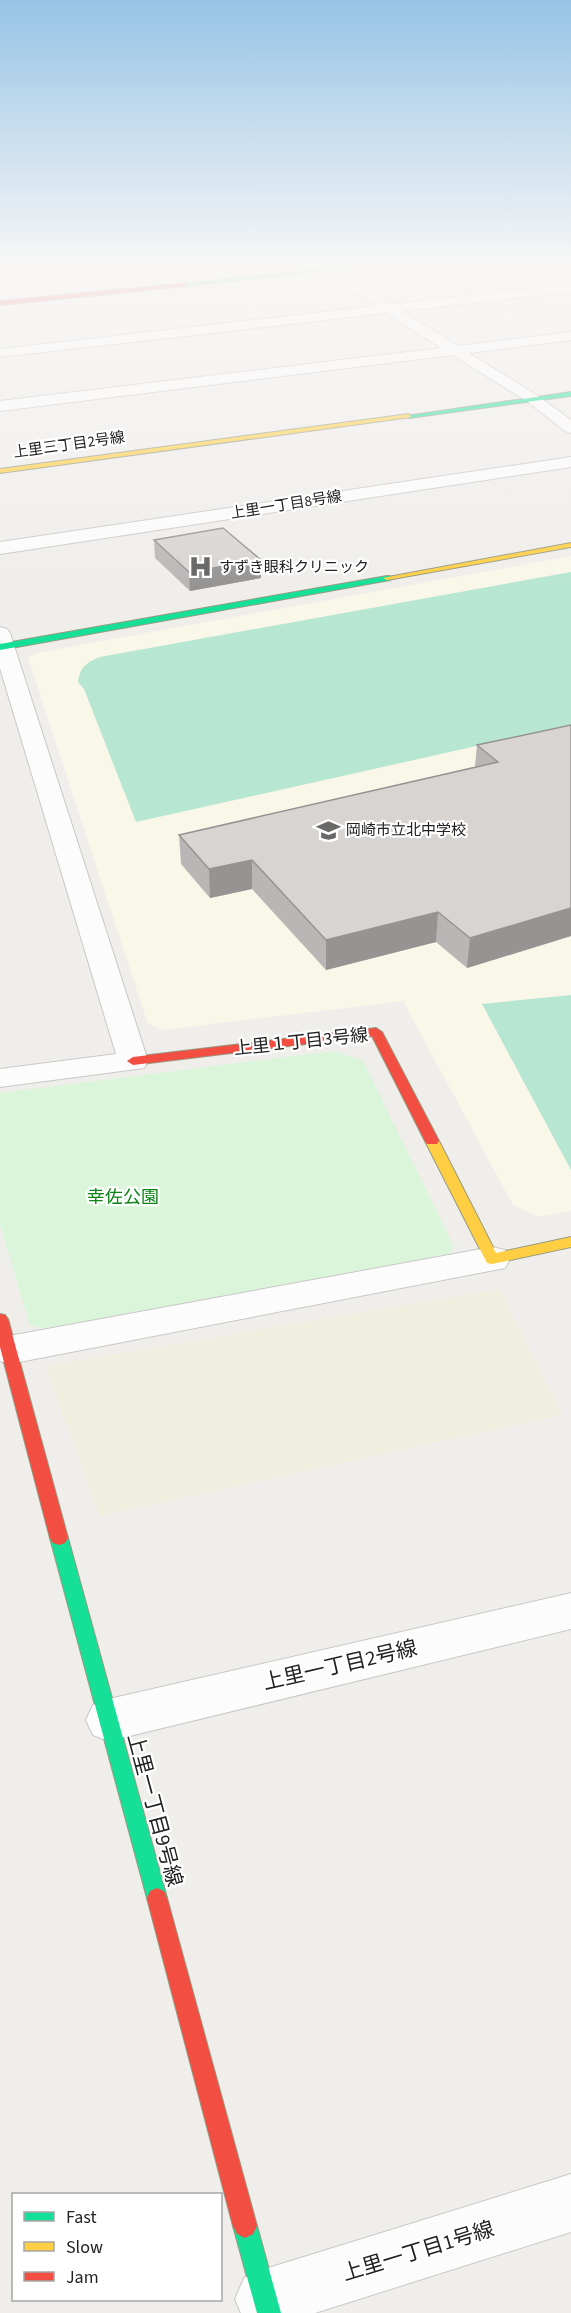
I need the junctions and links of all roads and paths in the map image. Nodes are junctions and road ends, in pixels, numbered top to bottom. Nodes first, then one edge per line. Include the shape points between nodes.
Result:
1 (277, 372) edge
2 (490, 372) edge
3 (571, 394) edge
4 (533, 399) junction
5 (0, 406) edge
6 (571, 428) edge
7 (571, 462) edge
8 (0, 471) edge
9 (571, 545) edge
10 (0, 548) edge
11 (1, 642) edge
12 (133, 1061) junction
13 (0, 1078) edge
14 (571, 1242) edge
15 (492, 1259) junction
16 (4, 1334) edge
17 (571, 1611) edge
18 (109, 1720) junction
19 (571, 2203) edge
20 (267, 2306) edge

1 - 5 street
2 - 4 street
3 - 4 street, 上里三丁目2号線
4 - 6 street
4 - 8 street, 上里三丁目2号線
7 - 10 street, 上里一丁目8号線
9 - 11 street
11 - 12 street
12 - 13 street, 上里１丁目3号線
12 - 15 street, 上里１丁目3号線 via 376,1032
14 - 15 street
15 - 16 street
16 - 18 street, 上里一丁目9号線
17 - 18 street, 上里一丁目2号線
18 - 20 street, 上里一丁目9号線
19 - 20 street, 上里一丁目1号線

